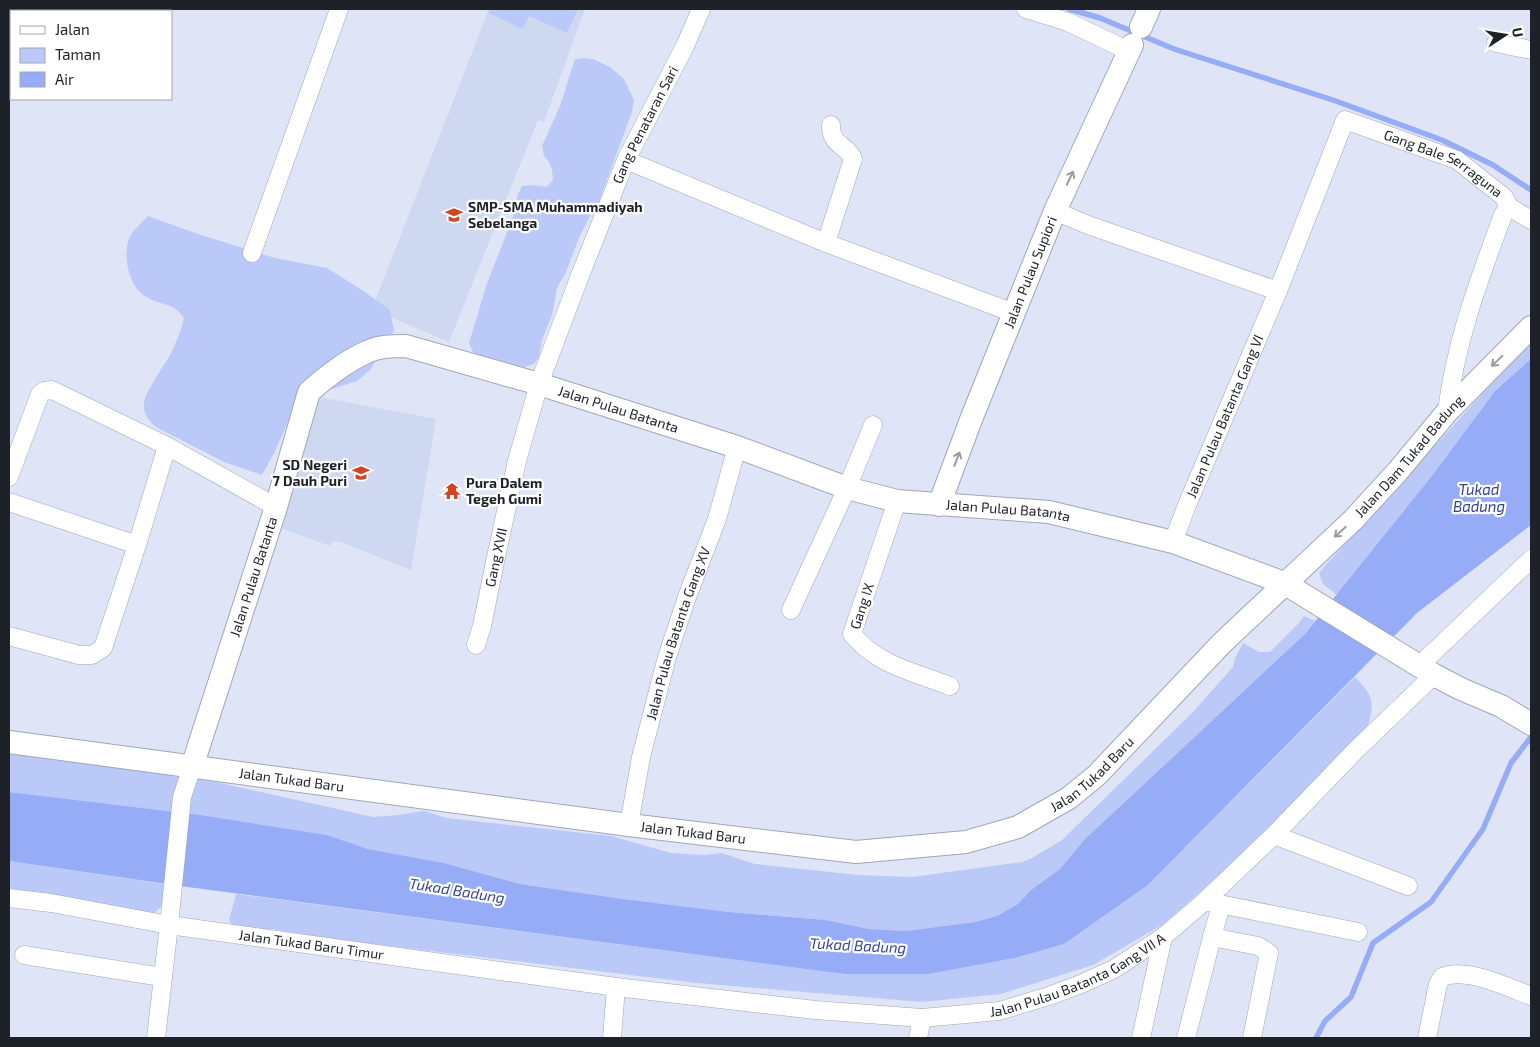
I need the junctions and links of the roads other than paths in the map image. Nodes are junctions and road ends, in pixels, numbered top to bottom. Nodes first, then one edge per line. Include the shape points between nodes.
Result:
1 (339, 9) edge
2 (701, 9) edge
3 (1026, 9) edge
4 (1138, 33) edge
5 (1496, 43) dead end
6 (1531, 50) edge
7 (1344, 120) joint
8 (831, 125) dead end
9 (626, 160) junction
10 (1509, 207) junction
11 (1055, 211) junction
12 (1531, 220) edge
13 (826, 243) junction
14 (252, 253) dead end
15 (1278, 291) junction
16 (1014, 313) junction
17 (1531, 327) edge
18 (539, 384) junction
19 (1447, 412) junction
20 (873, 425) dead end
21 (166, 446) junction
22 (737, 447) junction
23 (9, 477) edge
24 (847, 488) junction
25 (897, 501) junction
26 (9, 502) edge
27 (939, 504) junction
28 (276, 506) junction
29 (1173, 542) junction
30 (137, 545) junction
31 (1531, 559) edge
32 (1284, 584) junction
33 (791, 610) dead end
34 (9, 636) edge
35 (476, 645) dead end
36 (1426, 671) junction
37 (950, 686) dead end
38 (1531, 724) edge
39 (9, 742) edge
40 (192, 767) junction
41 (629, 825) junction
42 (1274, 835) junction
43 (1408, 886) dead end
44 (9, 898) edge
45 (1213, 903) junction
46 (170, 917) junction
47 (1358, 932) dead end
48 (1163, 937) junction
49 (1212, 937) junction
50 (24, 955) dead end
51 (162, 977) junction
52 (616, 987) junction
53 (1531, 996) edge
54 (922, 1018) junction
55 (156, 1038) edge
56 (612, 1038) edge
57 (918, 1038) edge
58 (1141, 1038) edge
59 (1186, 1038) edge
60 (1252, 1038) edge
61 (1427, 1038) edge

1 - 14 street
2 - 9 street, Gang Penataran Sari
3 - 4 street via 1068,22
11 -> 4 street, Jalan Pulau Supiori
5 - 6 street
7 - 10 street, Gang Bale Serraguna via 1457,160 1504,197
7 - 15 street, Jalan Pulau Batanta Gang VI
8 - 13 street via 835,142 853,160
9 - 13 street
9 - 18 street, Gang Penataran Sari
10 - 12 street, Gang Bale Serraguna
10 - 19 street via 1482,272 1464,330
11 - 15 street
11 - 16 street, Jalan Pulau Supiori
13 - 16 street
15 - 29 street, Jalan Pulau Batanta Gang VI
27 -> 16 street, Jalan Pulau Supiori
17 -> 19 street, Jalan Dam Tukad Badung
18 - 22 street, Jalan Pulau Batanta
18 - 28 street, Jalan Pulau Batanta via 406,346 368,351 323,379 309,392
18 - 35 street, Gang XVII via 517,461
19 -> 32 street, Jalan Dam Tukad Badung via 1374,498
20 - 24 street
21 - 23 street via 48,390 40,394
21 - 28 street
21 - 30 street
22 - 24 street, Jalan Pulau Batanta
22 - 41 street, Jalan Pulau Batanta Gang XV via 717,520 667,657 641,757
24 - 25 street, Jalan Pulau Batanta
24 - 33 street
25 - 27 street, Jalan Pulau Batanta
25 - 37 street, Gang IX via 852,634 862,647 883,661
26 - 30 street
27 - 29 street, Jalan Pulau Batanta via 1049,512
28 - 40 street, Jalan Pulau Batanta
29 - 32 street, Jalan Pulau Batanta
30 - 34 street via 103,648 98,652 79,655
31 - 36 street, Jalan Pulau Batanta Gang VII A
32 - 36 street, Jalan Pulau Batanta
32 - 41 street, Jalan Tukad Baru via 1222,643 1097,775 1069,798 1018,826 966,842 856,852
36 - 38 street via 1511,711
36 - 42 street, Jalan Pulau Batanta Gang VII A
39 - 40 street, Jalan Tukad Baru
40 - 41 street, Jalan Tukad Baru
40 - 46 street via 182,797
42 - 43 street
42 - 45 street, Jalan Pulau Batanta Gang VII A
44 - 46 street, Jalan Tukad Baru Timur
45 - 47 street
45 - 48 street, Jalan Pulau Batanta Gang VII A
45 - 49 street
46 - 51 street
46 - 52 street, Jalan Tukad Baru Timur
48 - 54 street, Jalan Pulau Batanta Gang VII A via 1114,969 1049,996 999,1010
48 - 58 street
49 - 59 street
49 - 60 street via 1258,946 1269,953
50 - 51 street
51 - 55 street
52 - 54 street, Jalan Pulau Batanta Gang VII A via 815,1010
52 - 56 street
53 - 61 street via 1458,973 1442,977
54 - 57 street

